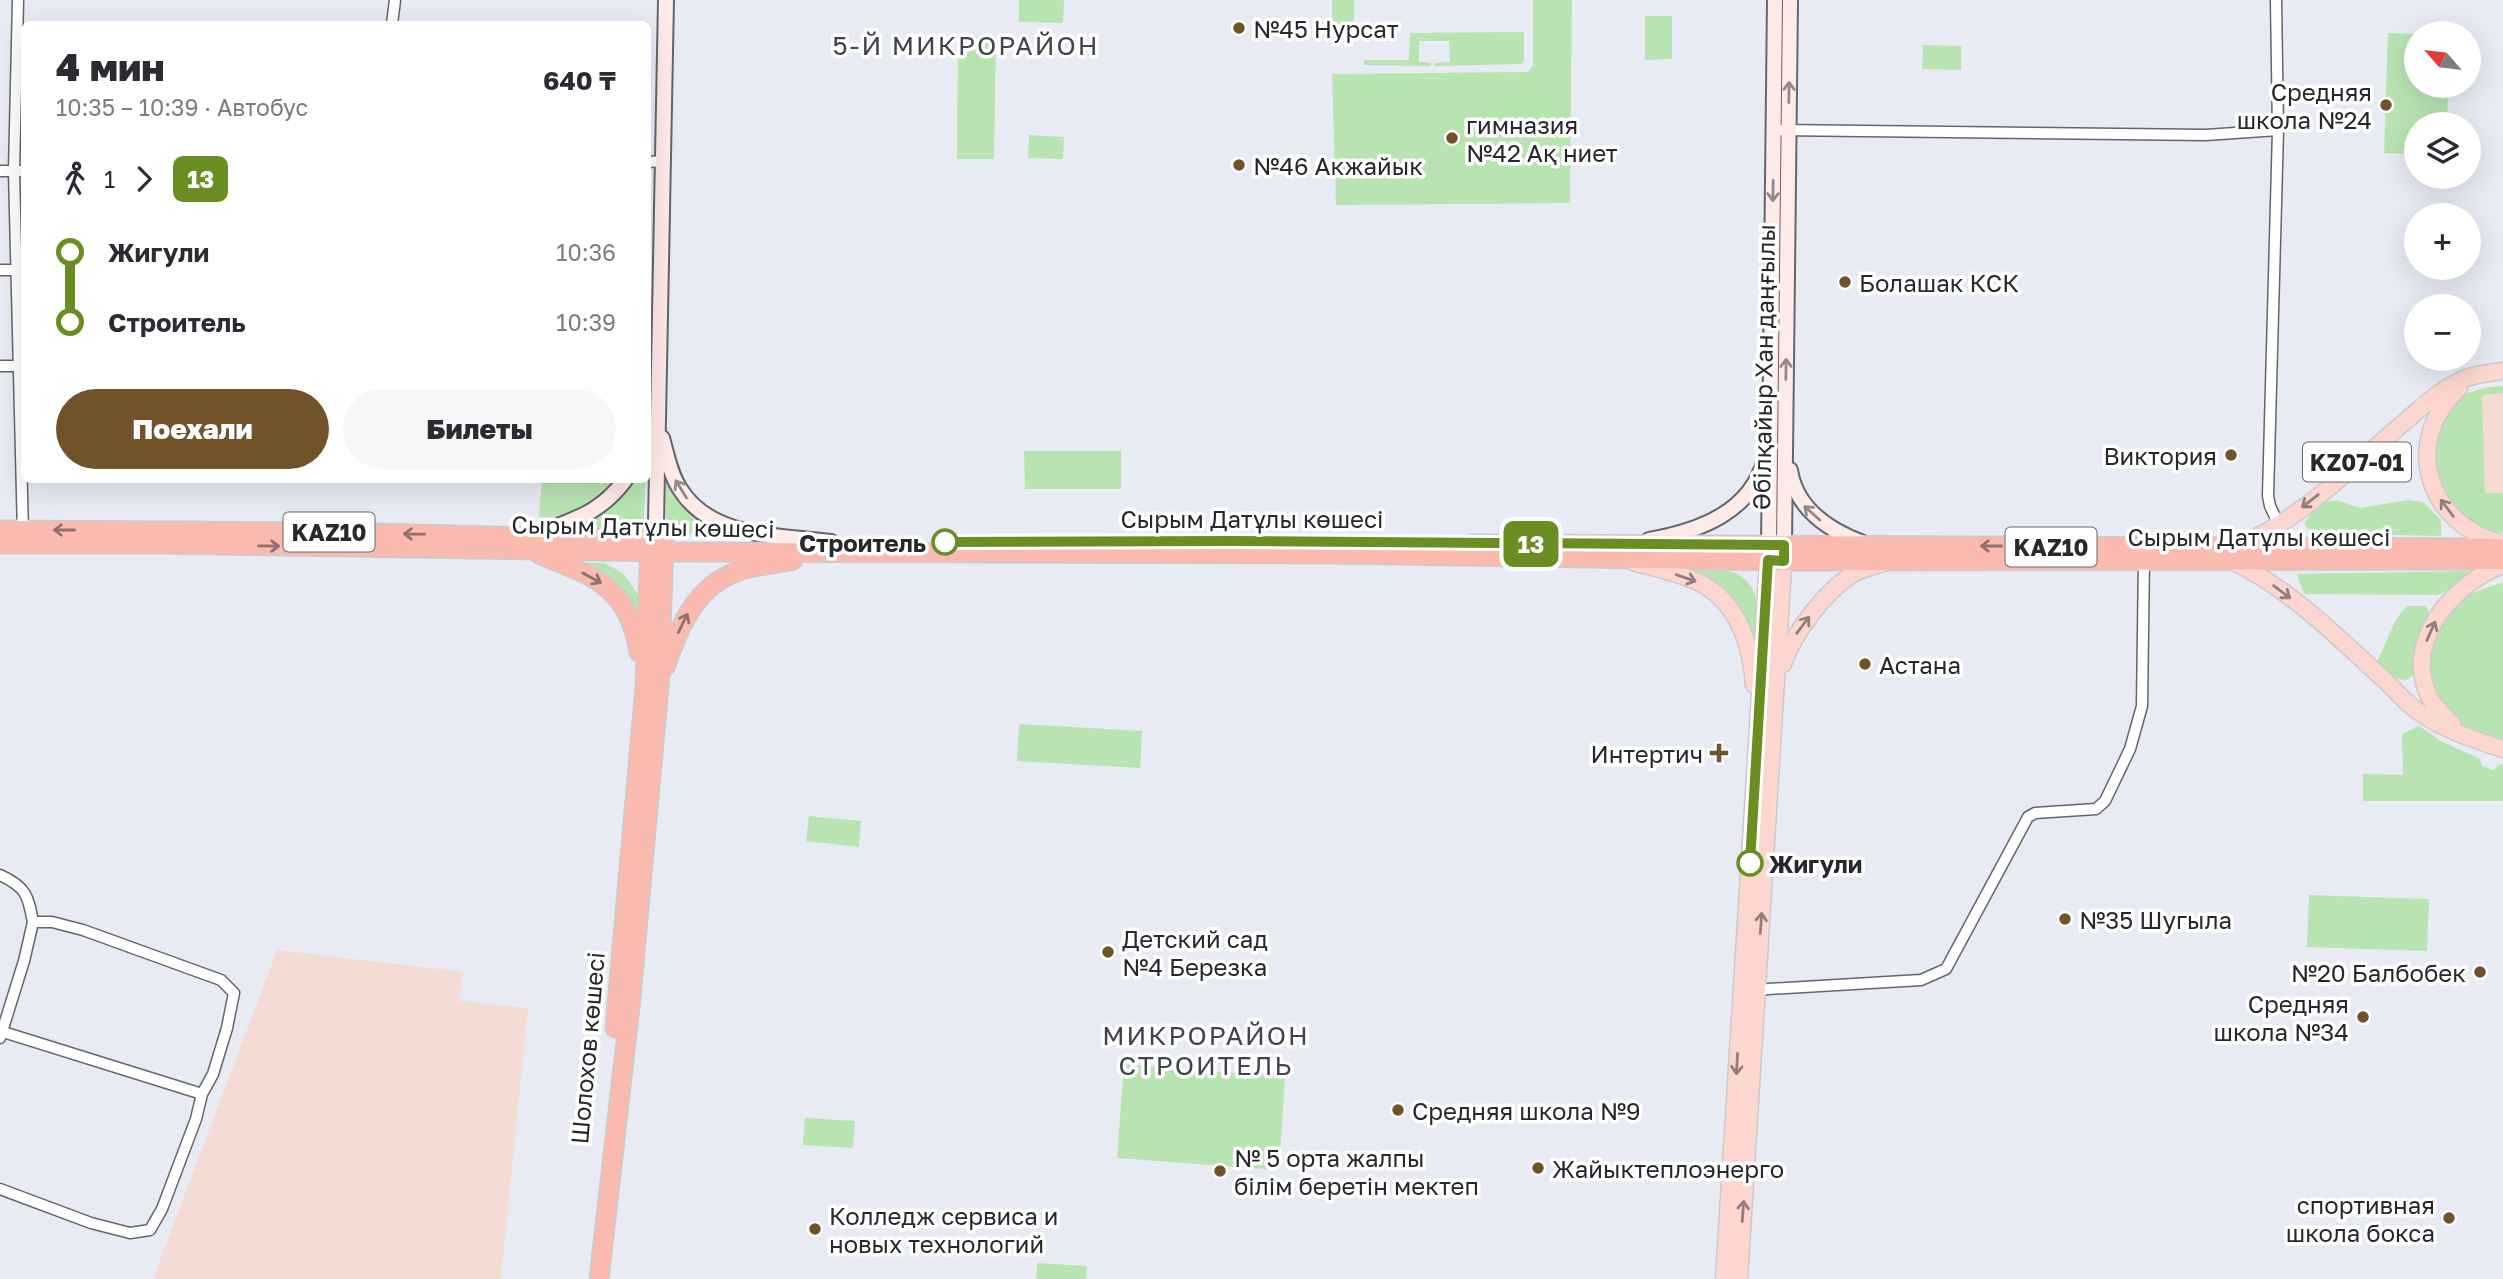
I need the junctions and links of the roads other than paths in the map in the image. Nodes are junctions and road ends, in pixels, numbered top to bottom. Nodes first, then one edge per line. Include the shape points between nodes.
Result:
1 (18, 0) edge
2 (396, 0) edge
3 (666, 0) edge
4 (1775, 0) edge
5 (1790, 0) edge
6 (2277, 0) edge
7 (392, 21) edge
8 (1781, 130) junction
9 (2278, 130) junction
10 (651, 162) edge
11 (663, 162) junction
12 (0, 171) edge
13 (19, 171) edge
14 (0, 270) edge
15 (21, 270) edge
16 (653, 353) edge
17 (0, 366) edge
18 (21, 366) edge
19 (2503, 370) edge
20 (2482, 373) junction
21 (658, 424) junction
22 (2396, 429) junction
23 (651, 437) edge
24 (1778, 437) junction
25 (2427, 447) junction
26 (23, 483) edge
27 (623, 483) edge
28 (2279, 525) junction
29 (0, 530) edge
30 (23, 537) junction
31 (657, 541) junction
32 (0, 544) edge
33 (530, 544) junction
34 (1871, 545) junction
35 (2503, 546) edge
36 (831, 547) junction
37 (1620, 551) junction
38 (1776, 553) junction
39 (2144, 553) junction
40 (2231, 554) junction
41 (1888, 561) junction
42 (2503, 563) edge
43 (2422, 661) junction
44 (2388, 682) junction
45 (652, 687) junction
46 (1776, 687) junction
47 (1758, 729) junction
48 (2484, 743) junction
49 (2503, 749) edge
50 (0, 875) edge
51 (33, 922) junction
52 (1749, 994) junction
53 (1, 1034) edge
54 (202, 1094) junction
55 (0, 1189) edge
56 (589, 1279) edge
57 (599, 1279) edge
58 (1724, 1279) edge
59 (1739, 1279) edge

1 - 13 street
2 - 7 street
3 - 11 main road
4 - 8 main road, Әбілқайыр Хан даңғылы
8 -> 5 main road, Әбілқайыр Хан даңғылы
6 - 9 street
8 - 9 street via 2206,135
8 - 24 main road, Әбілқайыр Хан даңғылы
9 - 28 street via 2268,496
10 - 11 street
11 - 16 main road
12 - 13 street
13 - 15 street
14 - 15 street
16 - 21 main road
17 - 18 street
19 - 20 main road, KZ07-01
20 - 22 main road, KZ07-01 via 2439,393
20 - 25 main road, KZ07-01 via 2460,387 2437,412
21 - 23 main road
21 - 31 main road
36 -> 21 main road via 739,530 702,513 679,488
22 - 25 main road via 2415,433
22 -> 28 main road, KZ07-01
34 -> 24 main road via 1840,533 1801,503
24 - 37 main road via 1750,493 1725,515
24 - 38 main road, Әбілқайыр Хан даңғылы
35 -> 25 main road, KZ07-01 via 2475,534 2446,509 2431,479
26 - 30 street
27 - 33 main road via 598,508
28 - 40 main road, KZ07-01
29 - 30 highway, Сырым Датұлы көшесі / KAZ10
30 - 32 highway, Сырым Датұлы көшесі / KAZ10
30 - 33 highway, Сырым Датұлы көшесі / KAZ10 via 161,544
31 - 33 highway, Сырым Датұлы көшесі / KAZ10
31 - 36 highway, Сырым Датұлы көшесі / KAZ10
31 - 45 highway
33 -> 45 highway via 615,594 636,633
34 - 38 highway, Сырым Датұлы көшесі / KAZ10
39 -> 34 highway, Сырым Датұлы көшесі / KAZ10
35 - 40 highway, Сырым Датұлы көшесі / KAZ10
36 - 37 highway, Сырым Датұлы көшесі / KAZ10 via 1334,554
45 -> 36 highway via 702,594 740,570
37 - 38 highway, Сырым Датұлы көшесі / KAZ10
37 -> 47 main road via 1697,581 1716,593 1740,622 1754,679
38 - 41 highway, Сырым Датұлы көшесі / KAZ10
38 - 46 main road, Әбілқайыр Хан даңғылы
38 - 47 main road, Әбілқайыр Хан даңғылы
39 - 40 highway, Сырым Датұлы көшесі / KAZ10
39 - 41 highway, Сырым Датұлы көшесі / KAZ10 via 2011,562
39 - 52 street via 2142,706 2130,749 2105,801 2096,809 2028,817 1946,969 1921,980
40 - 42 highway, Сырым Датұлы көшесі / KAZ10
40 -> 44 main road via 2330,630
46 -> 41 main road via 1789,645 1824,600 1853,574
43 -> 42 main road via 2432,627 2447,603
43 - 44 main road via 2409,685
43 - 48 main road via 2424,680 2436,708 2453,725
44 - 48 main road via 2421,713
45 - 56 highway, Шолохов көшесі via 632,821
45 - 57 highway, Шолохов көшесі via 649,789 630,1007
52 -> 46 main road, Әбілқайыр Хан даңғылы
47 - 52 main road, Әбілқайыр Хан даңғылы
48 - 49 main road
50 - 51 street via 20,884
51 - 53 street
51 - 54 street via 83,930 221,980 234,993 213,1074
52 -> 58 main road, Әбілқайыр Хан даңғылы
59 -> 52 main road, Әбілқайыр Хан даңғылы
53 - 54 street
54 - 55 street via 162,1209 150,1230 131,1233 91,1223

